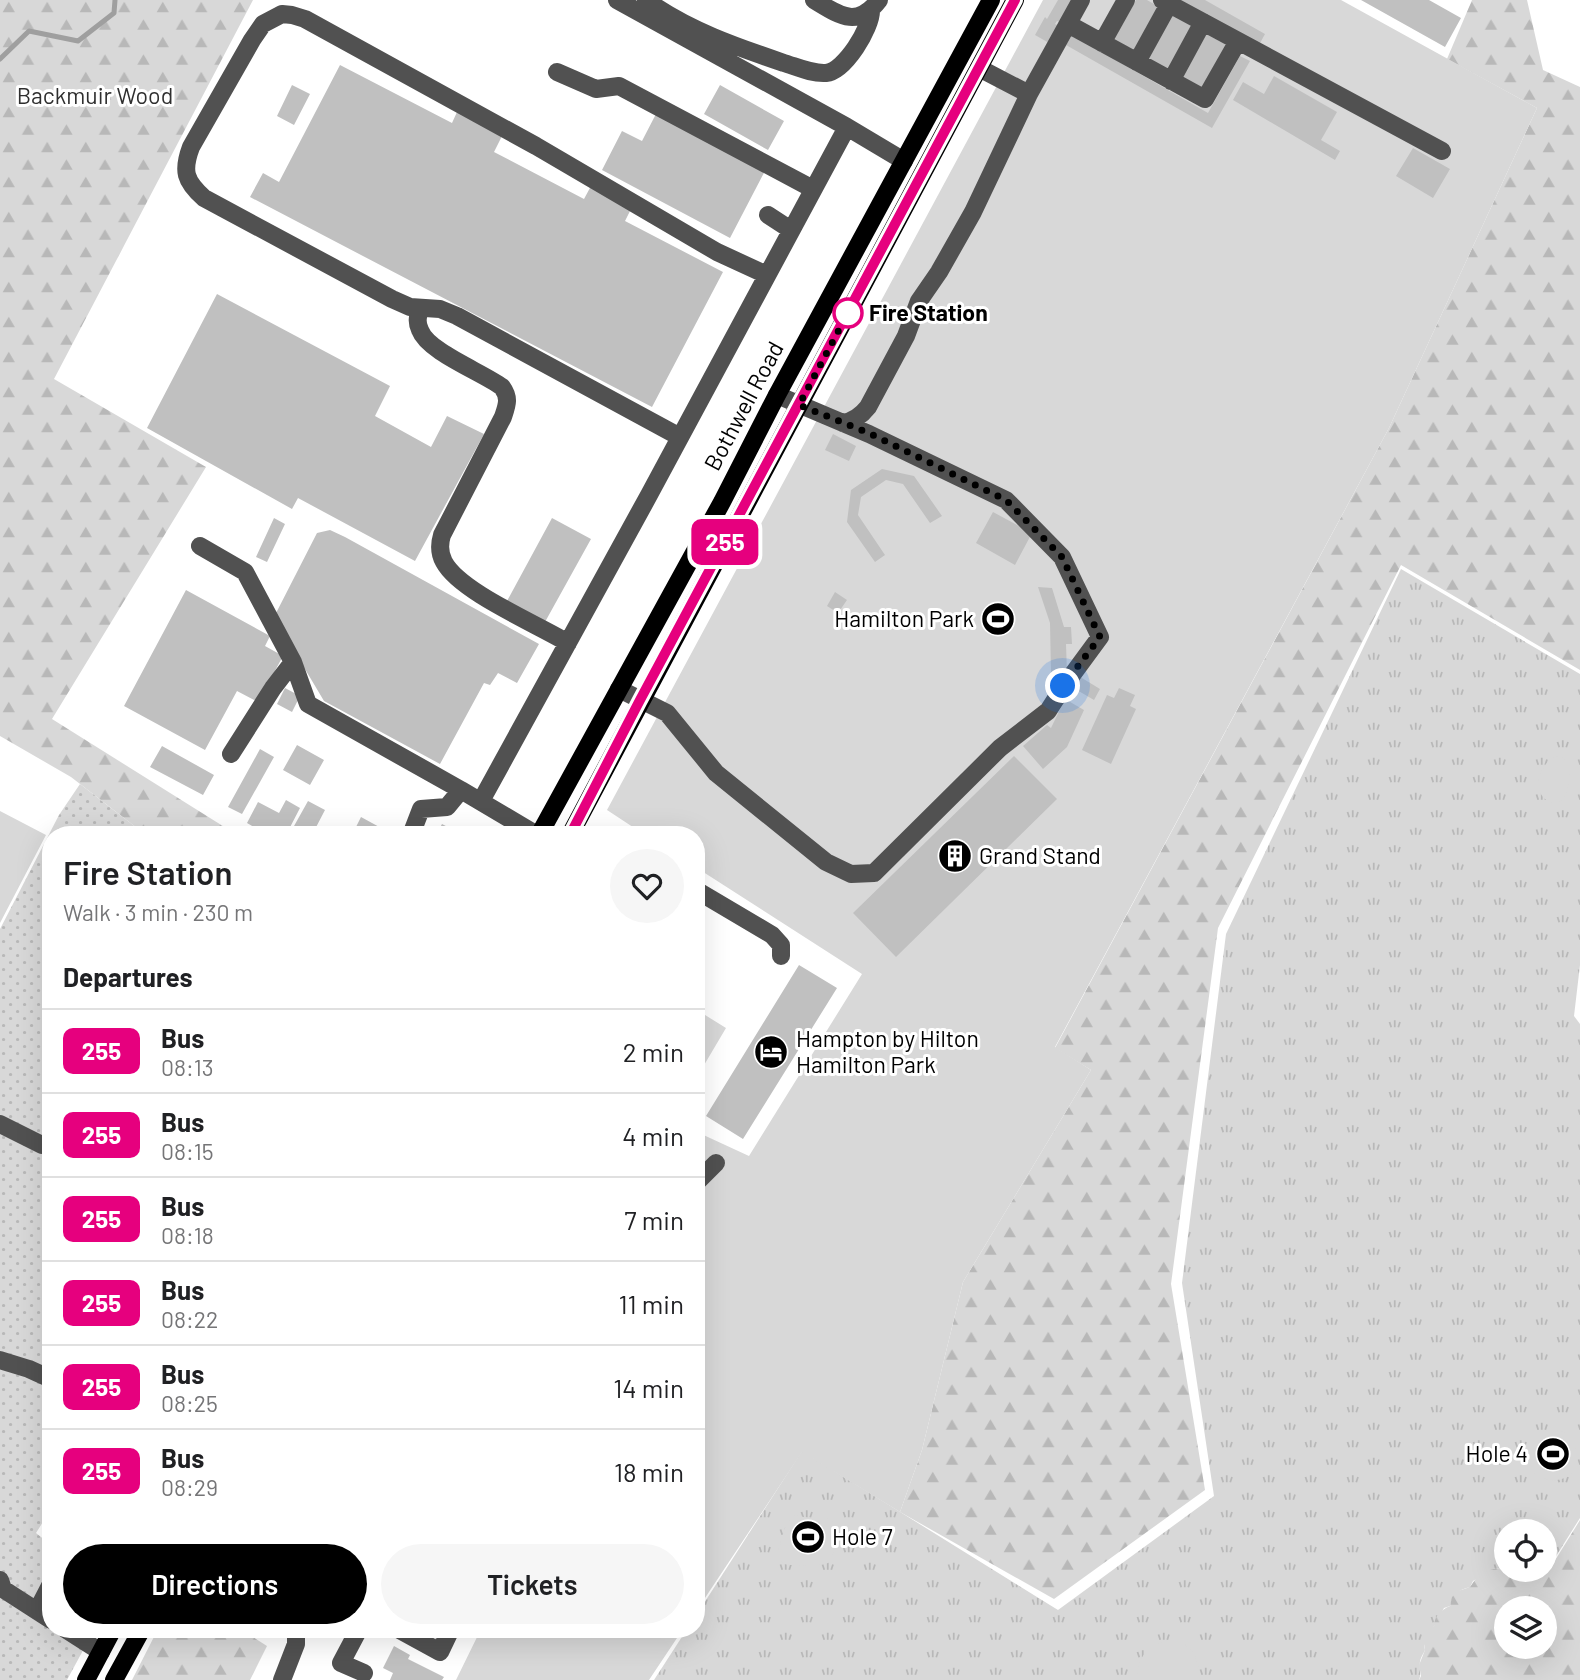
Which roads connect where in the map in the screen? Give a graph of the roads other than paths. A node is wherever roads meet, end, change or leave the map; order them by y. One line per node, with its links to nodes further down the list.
1 (617, 0): 21 (street)
2 (646, 0): 15 (street)
3 (814, 0): 10 (street)
4 (991, 0): 23 (main road, Bothwell Road)
5 (1015, 0): 17 (main road, Bothwell Road)
6 (1081, 0): 12 (street)
7 (1126, 0): 14 (street)
8 (1166, 2): 11 (street); 16 (street)
9 (875, 5): 10 (street); 15 (street)
10 (845, 17): 15 (street)
11 (1203, 22): 13 (street); 19 (street)
12 (1068, 24): 14 (street); 20 (street)
13 (1238, 41): 19 (street); 22 (street)
14 (1102, 43): 16 (street)
15 (848, 58)
16 (1137, 62): 19 (street)
17 (979, 68): 20 (street); 30 (main road, Bothwell Road)
18 (557, 72): 24 (street)
19 (1171, 81)
20 (1029, 94): 31 (street)
21 (846, 127): 23 (street); 24 (street)
22 (1442, 152)
23 (904, 161): 29 (main road, Bothwell Road)
24 (813, 189): 26 (street)
25 (768, 215): 26 (street)
26 (791, 230): 27 (street)
27 (767, 275): 28 (street); 32 (street)
28 (420, 308): 32 (street); 34 (street)
29 (777, 395): 30 (street); 36 (main road, Bothwell Road)
30 (799, 405): 31 (street); 37 (main road, Bothwell Road)
31 (843, 423): 37 (street)
32 (680, 437): 34 (street)
33 (200, 546): 35 (street)
34 (568, 642): 40 (street)
35 (293, 662): 38 (street); 39 (street)
36 (619, 689): 37 (street); 43 (main road, Bothwell Road)
37 (640, 700): 44 (main road, Bothwell Road)
38 (231, 754)
39 (461, 790): 40 (street); 41 (street)
40 (481, 801): 42 (street)
41 (414, 826)
42 (523, 826)
43 (543, 826)
44 (575, 826)
45 (705, 895): 46 (street)
46 (781, 956)
47 (0, 1124): 48 (street)
48 (42, 1145)
49 (716, 1163): 50 (street)
50 (705, 1174)
51 (0, 1360): 52 (street)
52 (42, 1375)
53 (1, 1587): 54 (street)
54 (42, 1614)
55 (79, 1638): 62 (street)
56 (108, 1638): 62 (main road)
57 (137, 1638): 65 (main road)
58 (296, 1638): 66 (street)
59 (354, 1638): 63 (street)
60 (414, 1638): 61 (street)
61 (447, 1638)
62 (101, 1652): 64 (main road)
63 (364, 1673)
64 (86, 1680)
65 (114, 1680)
66 (282, 1680)

